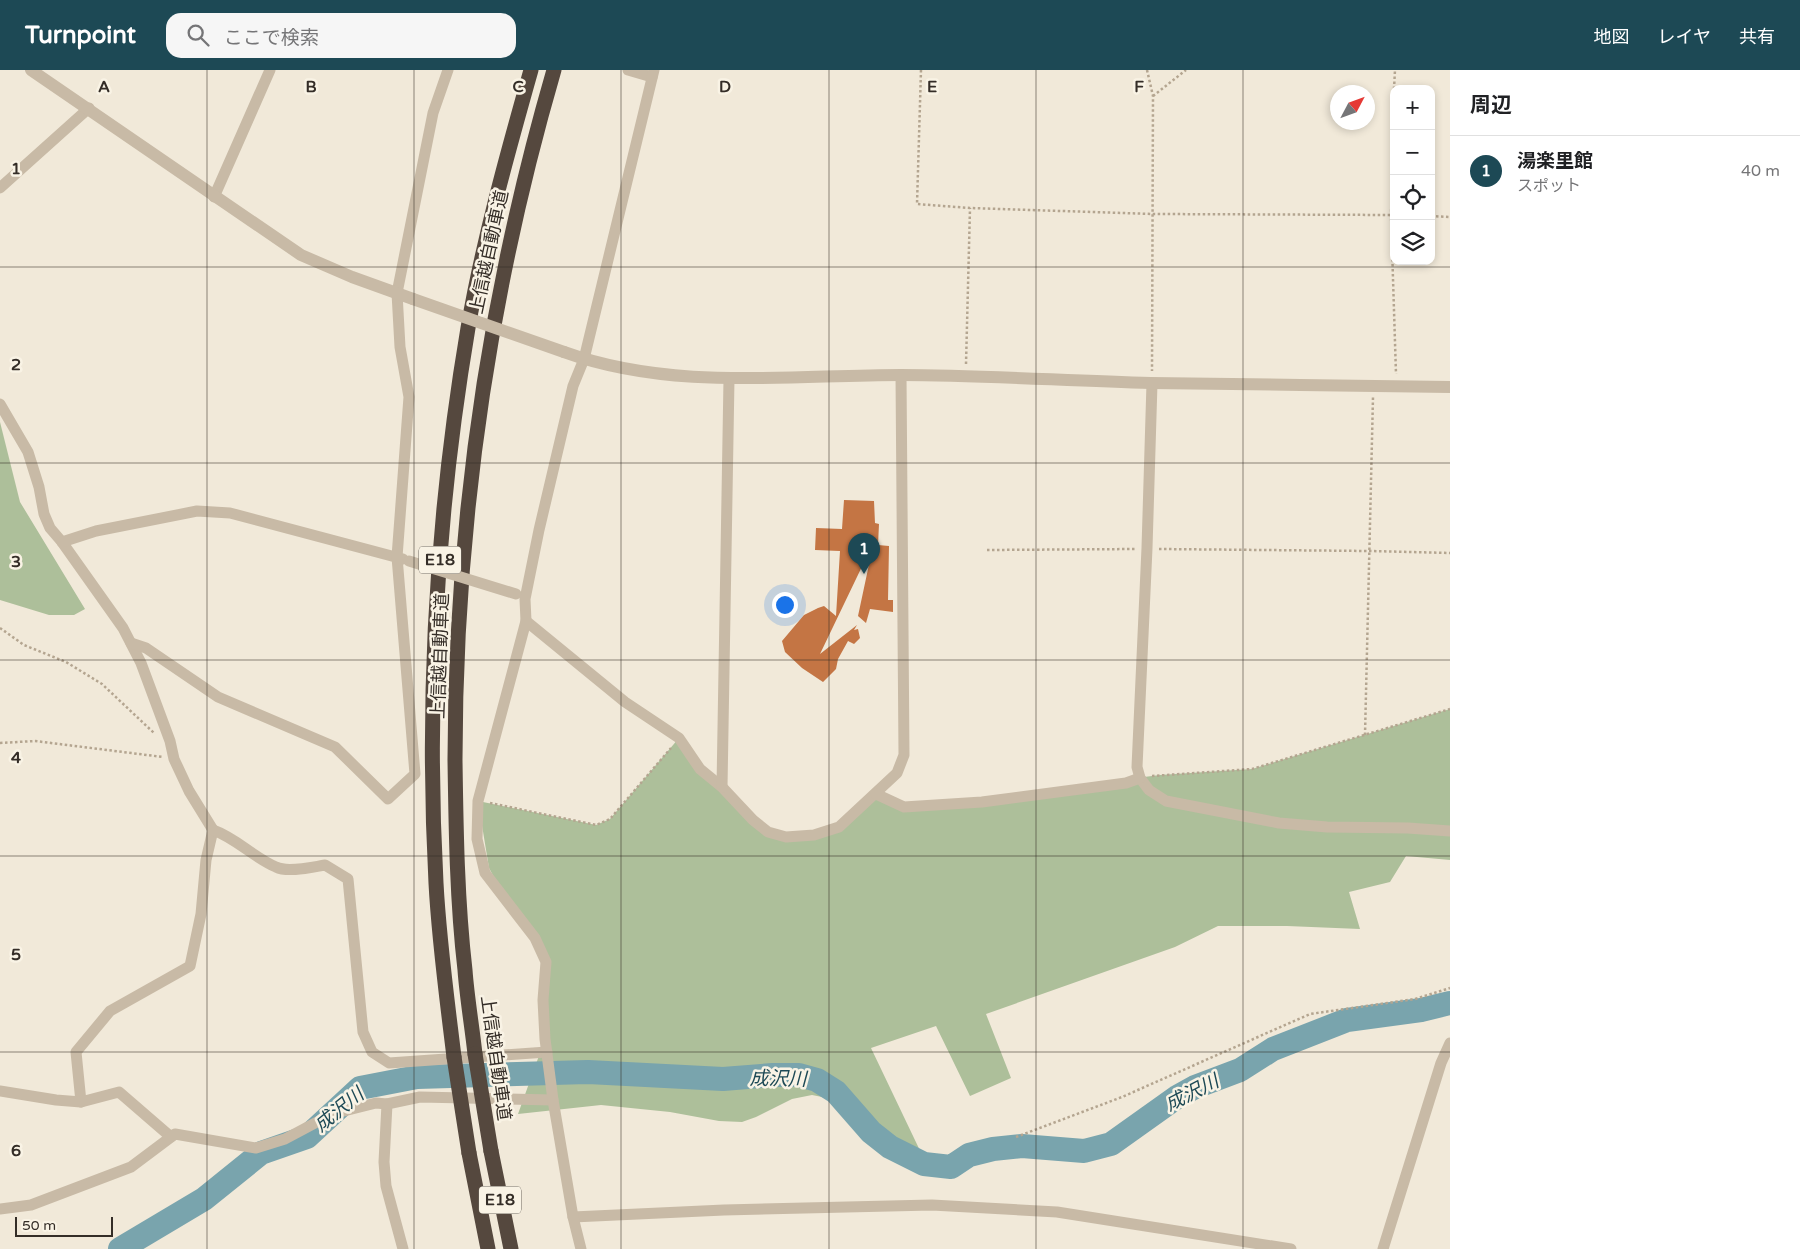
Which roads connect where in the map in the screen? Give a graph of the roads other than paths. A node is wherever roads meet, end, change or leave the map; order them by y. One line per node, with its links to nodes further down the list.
1 (31, 70): 8 (street)
2 (270, 70): 10 (street)
3 (448, 70): 11 (street)
4 (530, 70): 38 (highway, 上信越自動車道 / E18, bridge)
5 (554, 70): 39 (highway, 上信越自動車道 / E18, bridge)
6 (628, 70): 7 (street)
7 (649, 74): 12 (street)
8 (89, 108): 9 (street); 10 (street)
9 (0, 188)
10 (214, 197): 11 (street)
11 (397, 293): 12 (street, bridge); 19 (street)
12 (584, 359): 14 (street); 20 (street)
13 (901, 376): 14 (street); 15 (street); 25 (street)
14 (729, 379): 24 (street)
15 (1152, 383): 16 (street); 23 (street)
16 (1450, 387)
17 (0, 404): 18 (street)
18 (62, 542): 19 (street); 22 (street)
19 (397, 557): 20 (street, bridge); 22 (street)
20 (520, 597): 21 (street)
21 (526, 621): 24 (street); 29 (street)
22 (131, 644): 26 (street)
23 (1140, 778): 25 (street); 27 (street)
24 (722, 787): 25 (street)
25 (876, 794)
26 (213, 830): 29 (street); 32 (street)
27 (1450, 831)
28 (1450, 1043): 42 (street)
29 (547, 1052): 31 (street)
30 (0, 1092): 32 (street)
31 (553, 1100): 33 (street); 36 (street)
32 (81, 1102): 34 (street)
33 (387, 1104): 34 (street); 37 (street)
34 (171, 1137): 35 (street)
35 (0, 1209)
36 (573, 1217): 40 (street); 41 (street)
37 (403, 1249)
38 (488, 1249)
39 (511, 1249)
40 (581, 1249)
41 (1290, 1249)
42 (1383, 1249)

